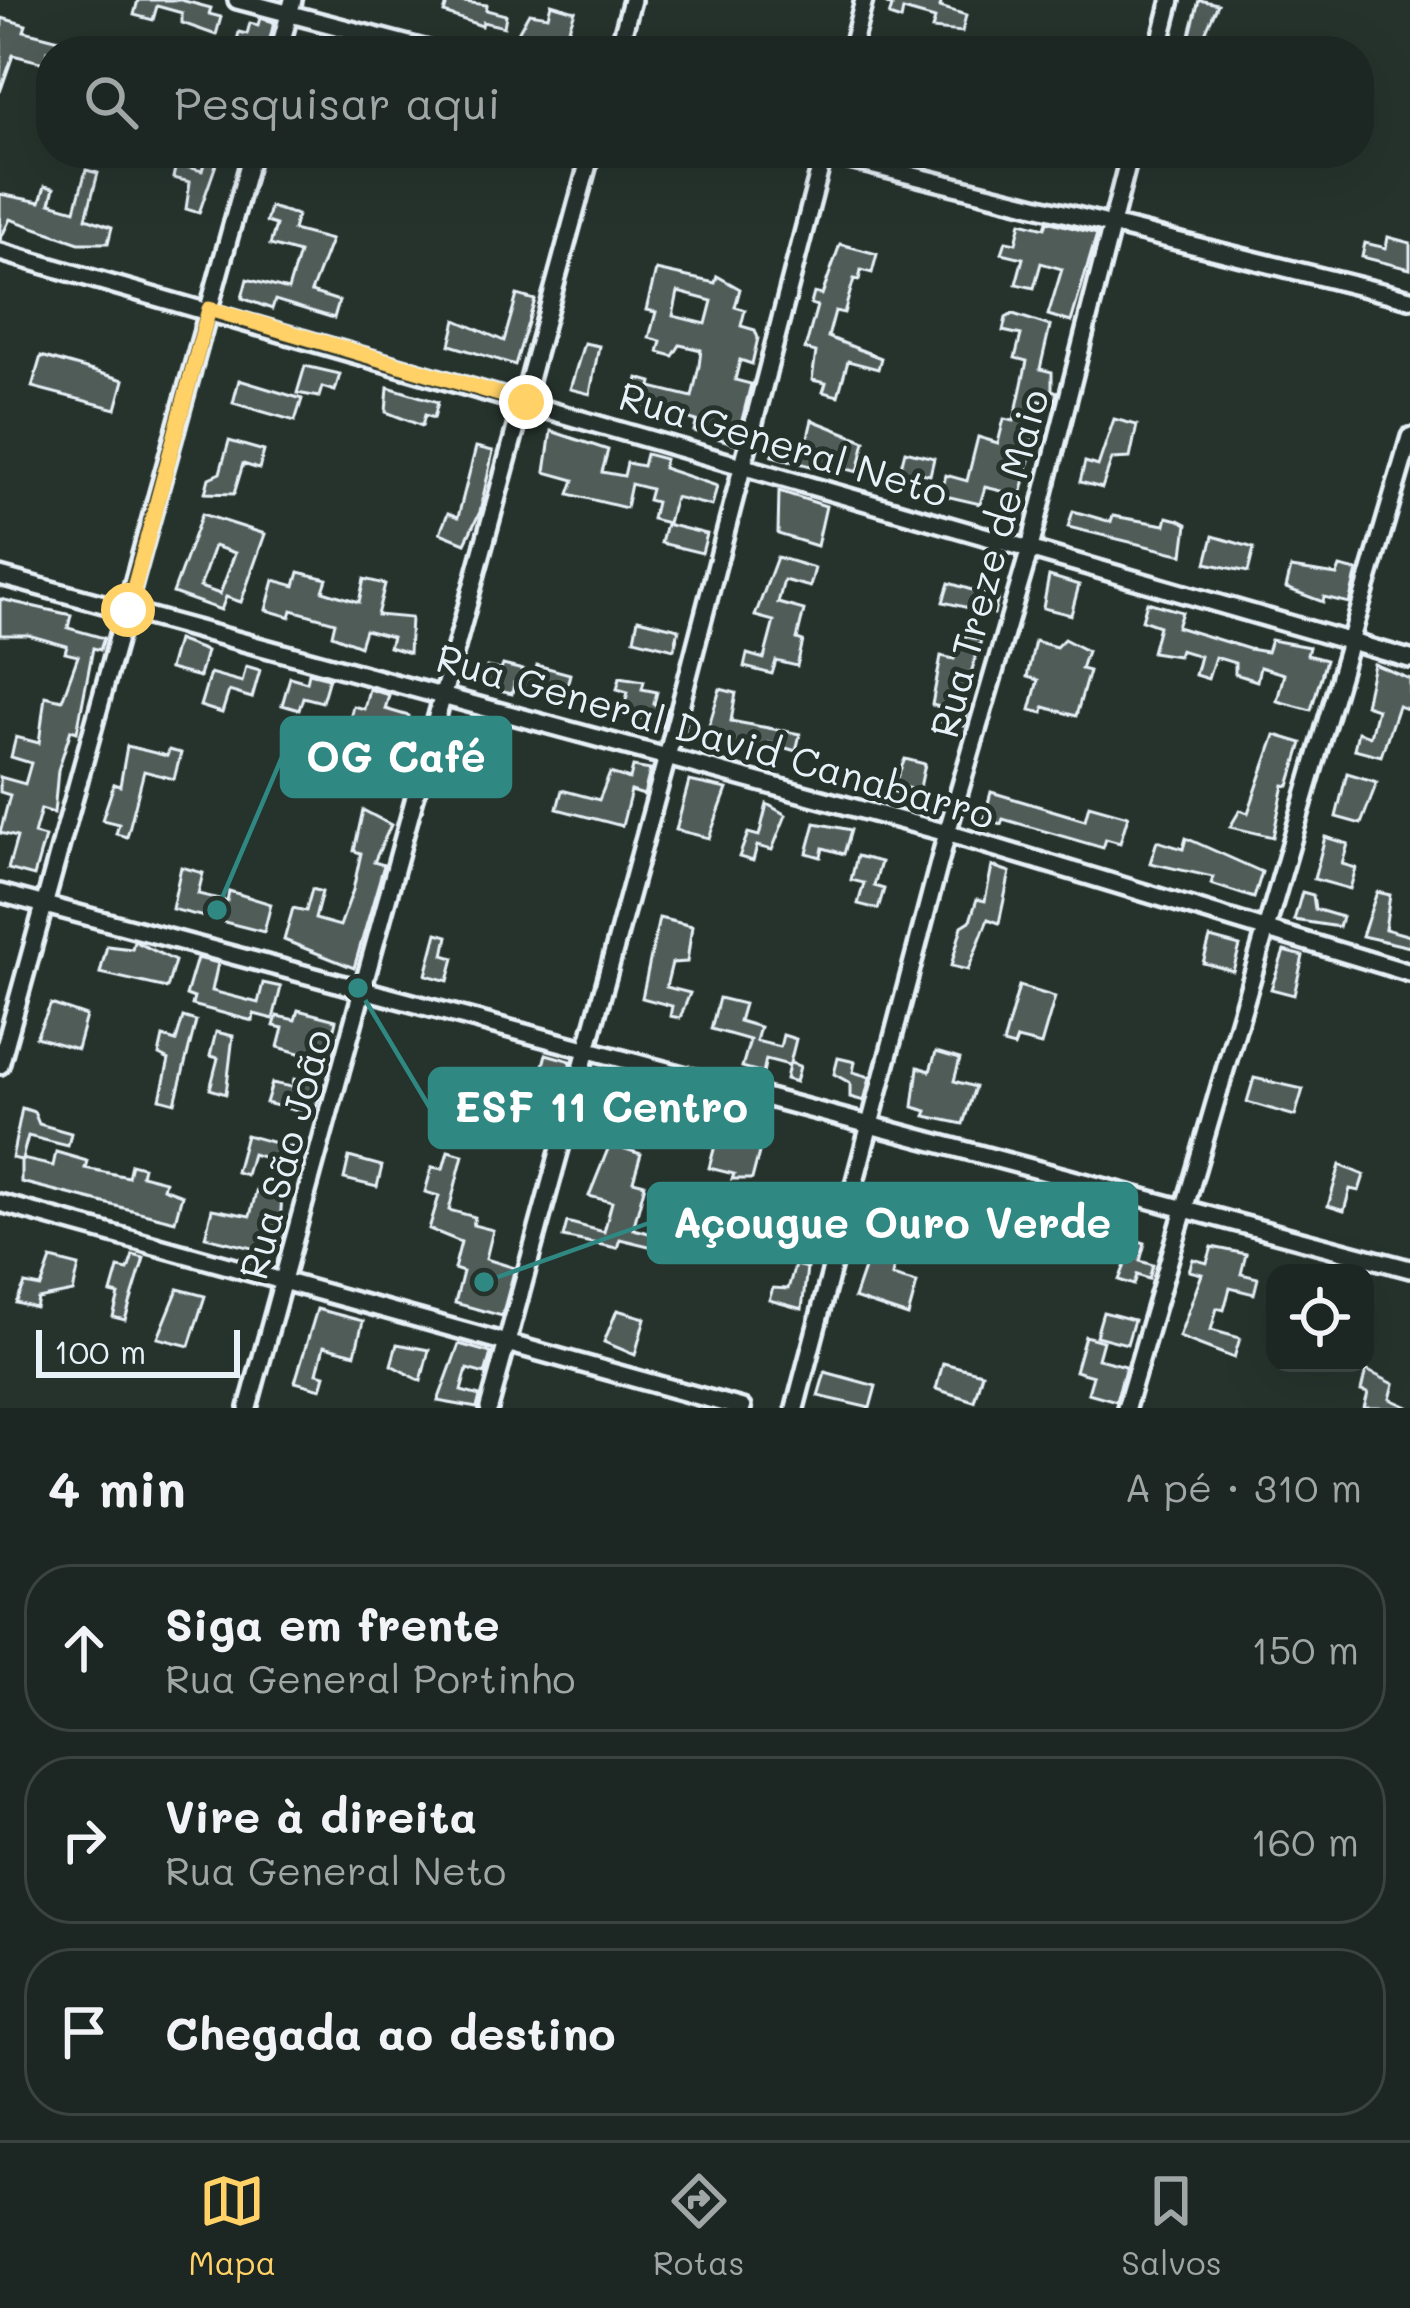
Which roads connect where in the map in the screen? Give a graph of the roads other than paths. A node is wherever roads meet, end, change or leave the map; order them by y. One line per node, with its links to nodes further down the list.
1 (236, 0): 5 (street)
2 (632, 0): 8 (street)
3 (864, 0): 9 (street)
4 (1171, 0): 10 (street)
5 (291, 7): 6 (street); 7 (street)
6 (283, 36)
7 (383, 36)
8 (622, 36)
9 (855, 36)
10 (1162, 36)
11 (248, 168): 19 (street)
12 (587, 168): 20 (street, Rua São João)
13 (819, 168): 22 (street)
14 (886, 168): 16 (street)
15 (1126, 168): 16 (street, Rua Treze de Maio)
16 (1112, 222): 18 (street); 24 (street, Rua Treze de Maio)
17 (0, 252): 19 (street, Rua General Neto)
18 (1410, 298)
19 (209, 309): 20 (street, Rua General Neto); 26 (street)
20 (526, 402): 22 (street, Rua General Neto); 29 (street, Rua São João)
21 (1410, 437): 23 (street)
22 (744, 463): 24 (street, Rua General Neto); 30 (street)
23 (1404, 476): 27 (street)
24 (1029, 552): 27 (street, Rua General Neto); 31 (street, Rua Treze de Maio)
25 (0, 576): 26 (street, Rua General David Canabarro)
26 (128, 610): 29 (street, Rua General David Canabarro); 33 (street)
27 (1353, 643): 28 (street, Rua General Neto); 34 (street)
28 (1410, 659)
29 (446, 693): 30 (street, Rua General David Canabarro); 36 (street, Rua São João)
30 (667, 757): 31 (street, Rua General David Canabarro); 37 (street)
31 (947, 833): 34 (street, Rua General David Canabarro); 39 (street, Rua Treze de Maio)
32 (0, 893): 33 (street)
33 (44, 905): 36 (street); 38 (street)
34 (1267, 932): 35 (street, Rua General David Canabarro); 41 (street)
35 (1410, 973)
36 (365, 987): 37 (street); 43 (street, Rua São João)
37 (585, 1050): 39 (street); 44 (street)
38 (0, 1065)
39 (869, 1126): 41 (street); 48 (street, Rua Treze de Maio)
40 (0, 1203): 43 (street)
41 (1184, 1211): 42 (street); 49 (street)
42 (1410, 1269)
43 (284, 1281): 44 (street); 45 (street, Rua São João)
44 (507, 1341): 46 (street); 47 (street)
45 (248, 1408)
46 (489, 1408)
47 (742, 1408)
48 (795, 1408)
49 (1126, 1408)

